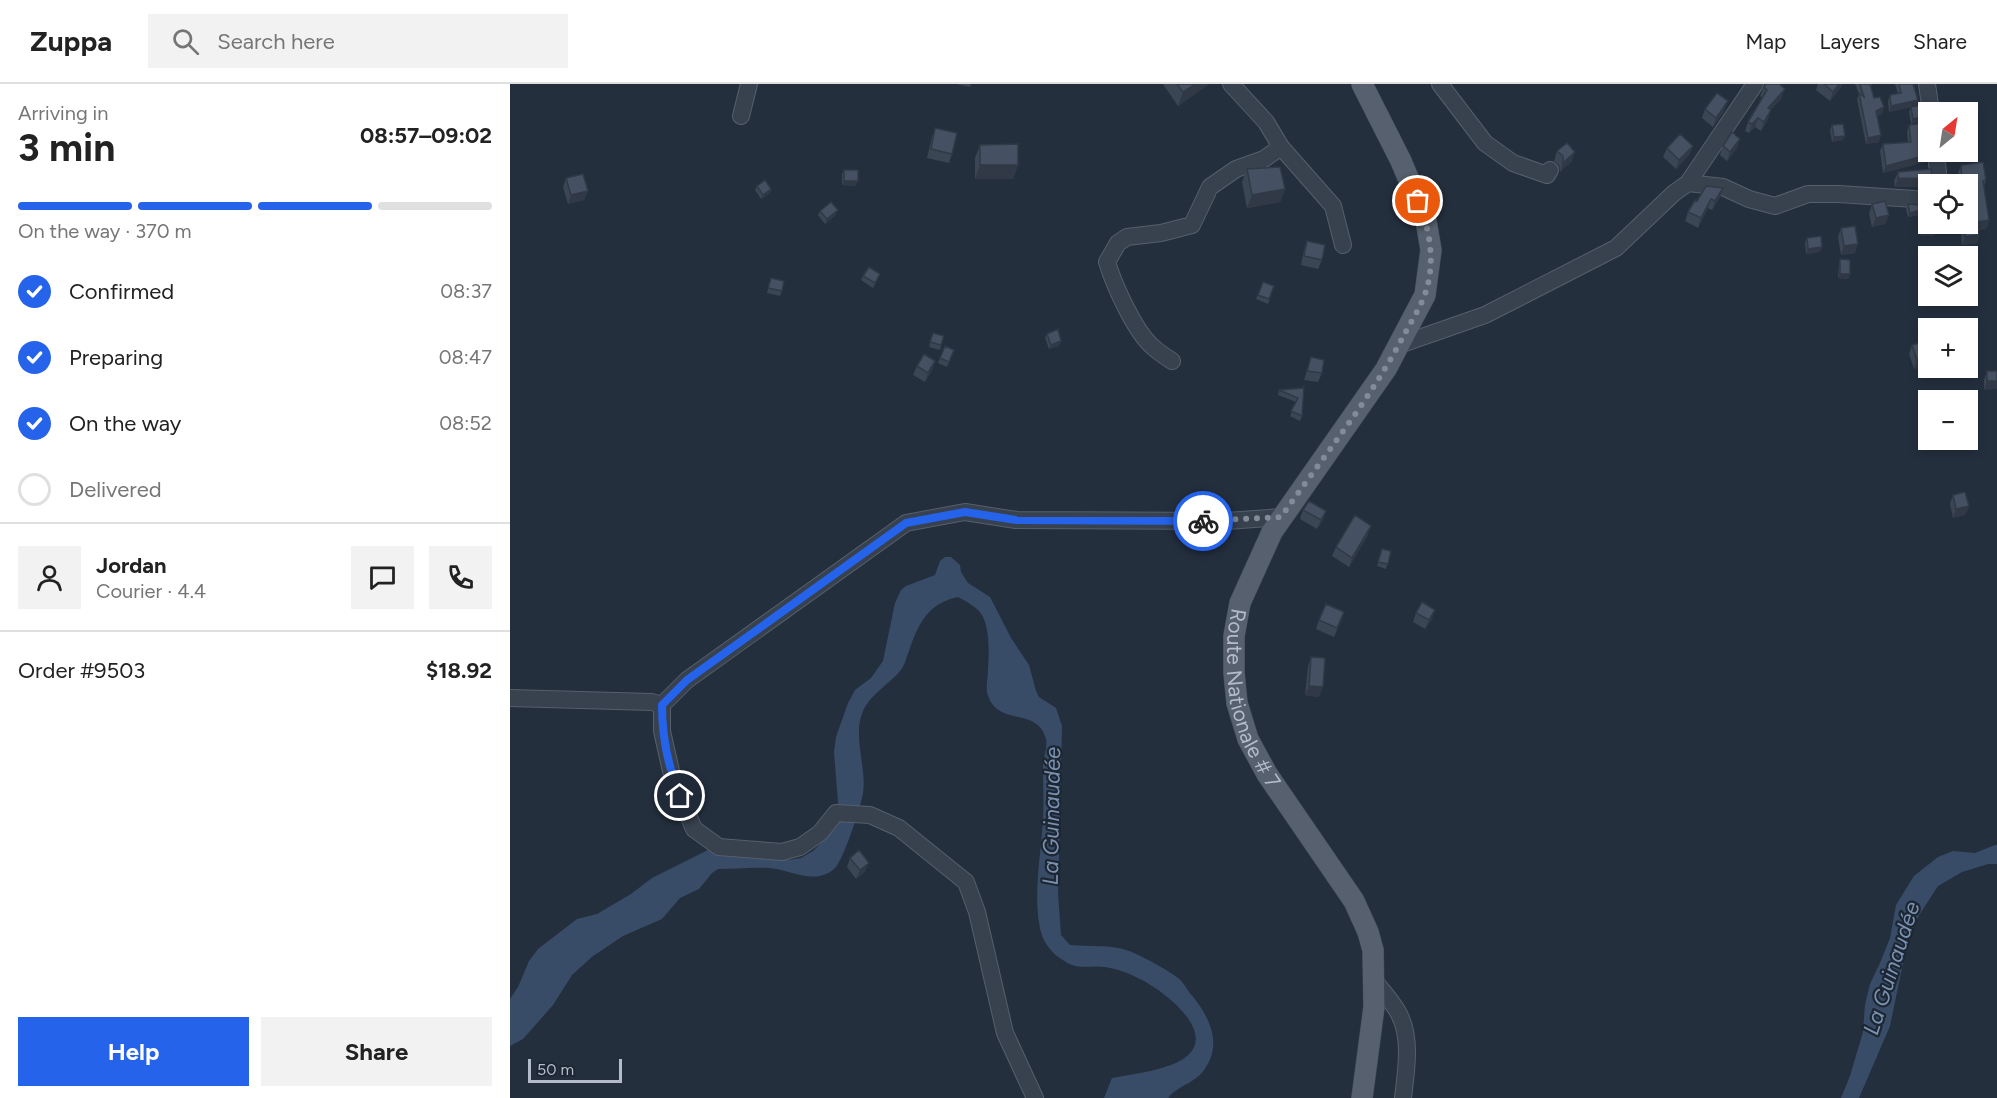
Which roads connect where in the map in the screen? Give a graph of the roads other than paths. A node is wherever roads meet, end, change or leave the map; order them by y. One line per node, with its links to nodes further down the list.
1 (749, 84): 8 (street)
2 (1231, 84): 9 (street)
3 (1362, 84): 14 (main road, Route Nationale # 7)
4 (1440, 84): 10 (street)
5 (1755, 84): 11 (street)
6 (1928, 84): 7 (street)
7 (1930, 102)
8 (741, 116)
9 (1281, 147): 13 (street); 15 (street)
10 (1550, 170)
11 (1688, 183): 12 (street); 14 (street)
12 (1918, 199)
13 (1343, 245)
14 (1399, 345): 16 (main road, Route Nationale # 7)
15 (1172, 361)
16 (1281, 517): 18 (street); 19 (main road, Route Nationale # 7)
17 (510, 698): 18 (street)
18 (662, 705): 22 (street)
19 (1374, 980): 20 (street); 21 (main road, Route Nationale # 7)
20 (1403, 1092)
21 (1362, 1096)
22 (1035, 1098)

